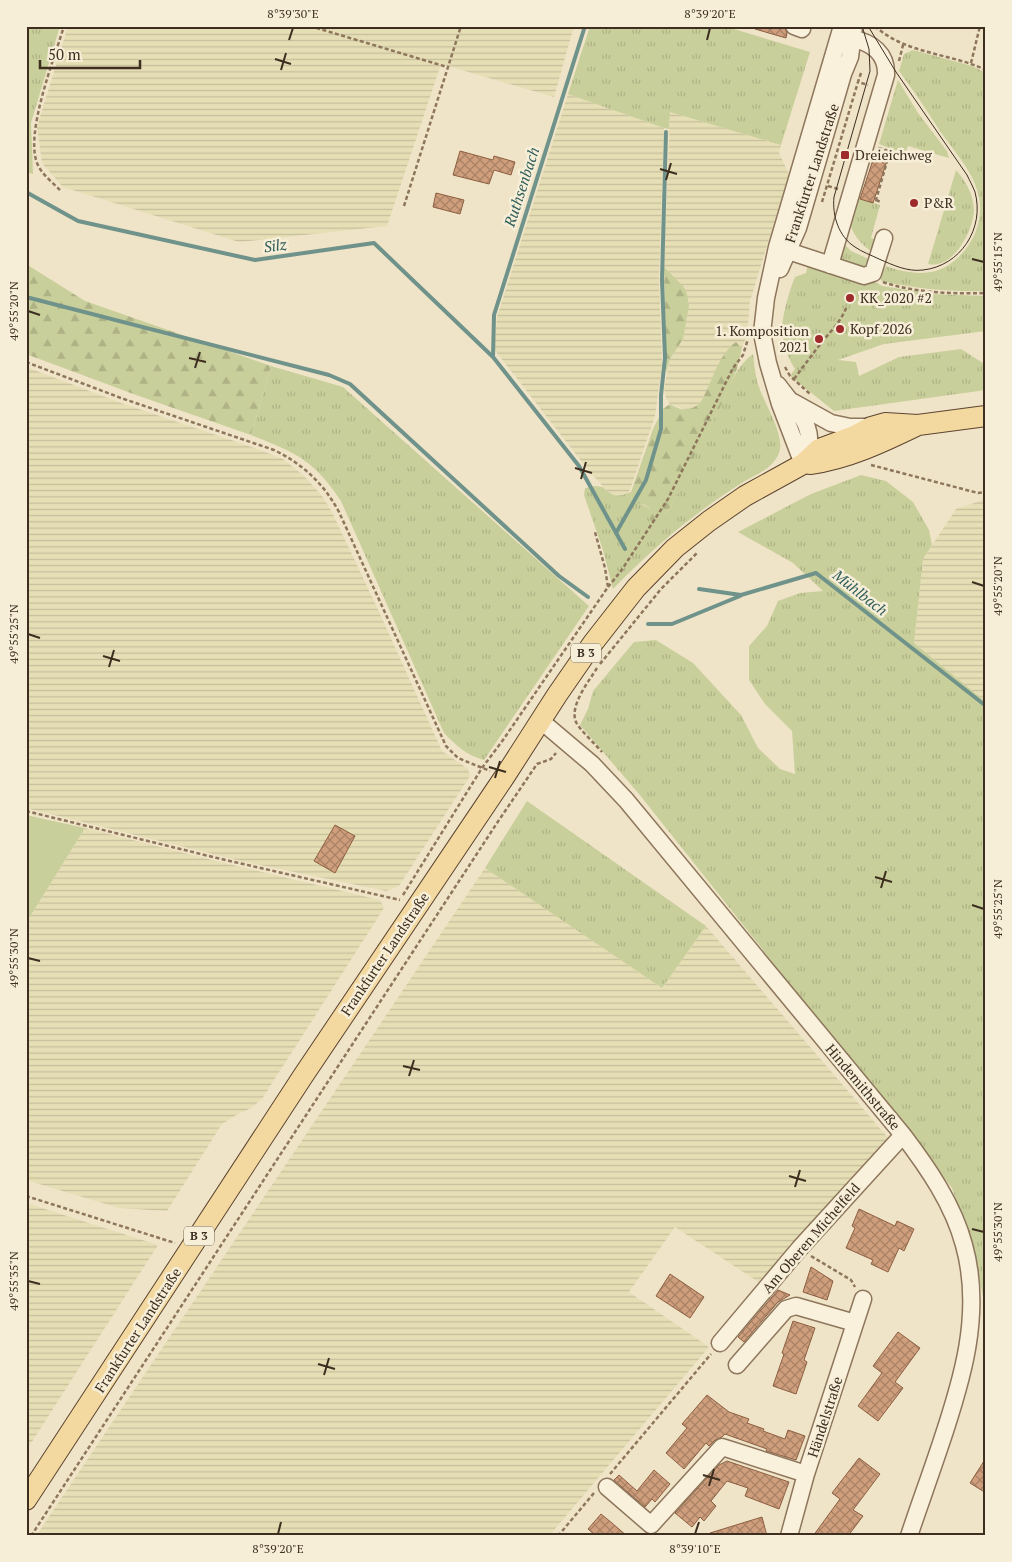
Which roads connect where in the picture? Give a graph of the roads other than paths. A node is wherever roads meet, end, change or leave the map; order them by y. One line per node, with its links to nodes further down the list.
1 (794, 26): 2 (street)
2 (802, 26)
3 (842, 26): 6 (street, Frankfurter Landstraße)
4 (853, 33): 6 (street, Frankfurter Landstraße); 7 (street)
5 (884, 238): 7 (street)
6 (782, 249): 7 (street); 8 (street, Frankfurter Landstraße)
7 (830, 265)
8 (772, 377): 9 (street, Frankfurter Landstraße); 13 (street, Frankfurter Landstraße)
9 (791, 401): 12 (street, Frankfurter Landstraße); 13 (street, Frankfurter Landstraße)
10 (986, 416): 11 (main road, B 3)
11 (918, 425): 12 (main road, B 3); 13 (main road, B 3)
12 (871, 427): 13 (main road, B 3)
13 (803, 464): 14 (main road, Frankfurter Landstraße / B 3)
14 (540, 720): 15 (street, Hindemithstraße); 23 (main road, Frankfurter Landstraße / B 3)
15 (903, 1135): 17 (street, Hindemithstraße); 19 (street, Am Oberen Michelfeld)
16 (863, 1299): 18 (street, Händelstraße)
17 (979, 1310): 26 (street, Hindemithstraße)
18 (855, 1323): 20 (street); 21 (street, Händelstraße)
19 (720, 1343)
20 (737, 1365)
21 (806, 1474): 24 (street); 25 (street, Händelstraße)
22 (604, 1485): 24 (street)
23 (26, 1500)
24 (656, 1531)
25 (789, 1536)
26 (909, 1536)

